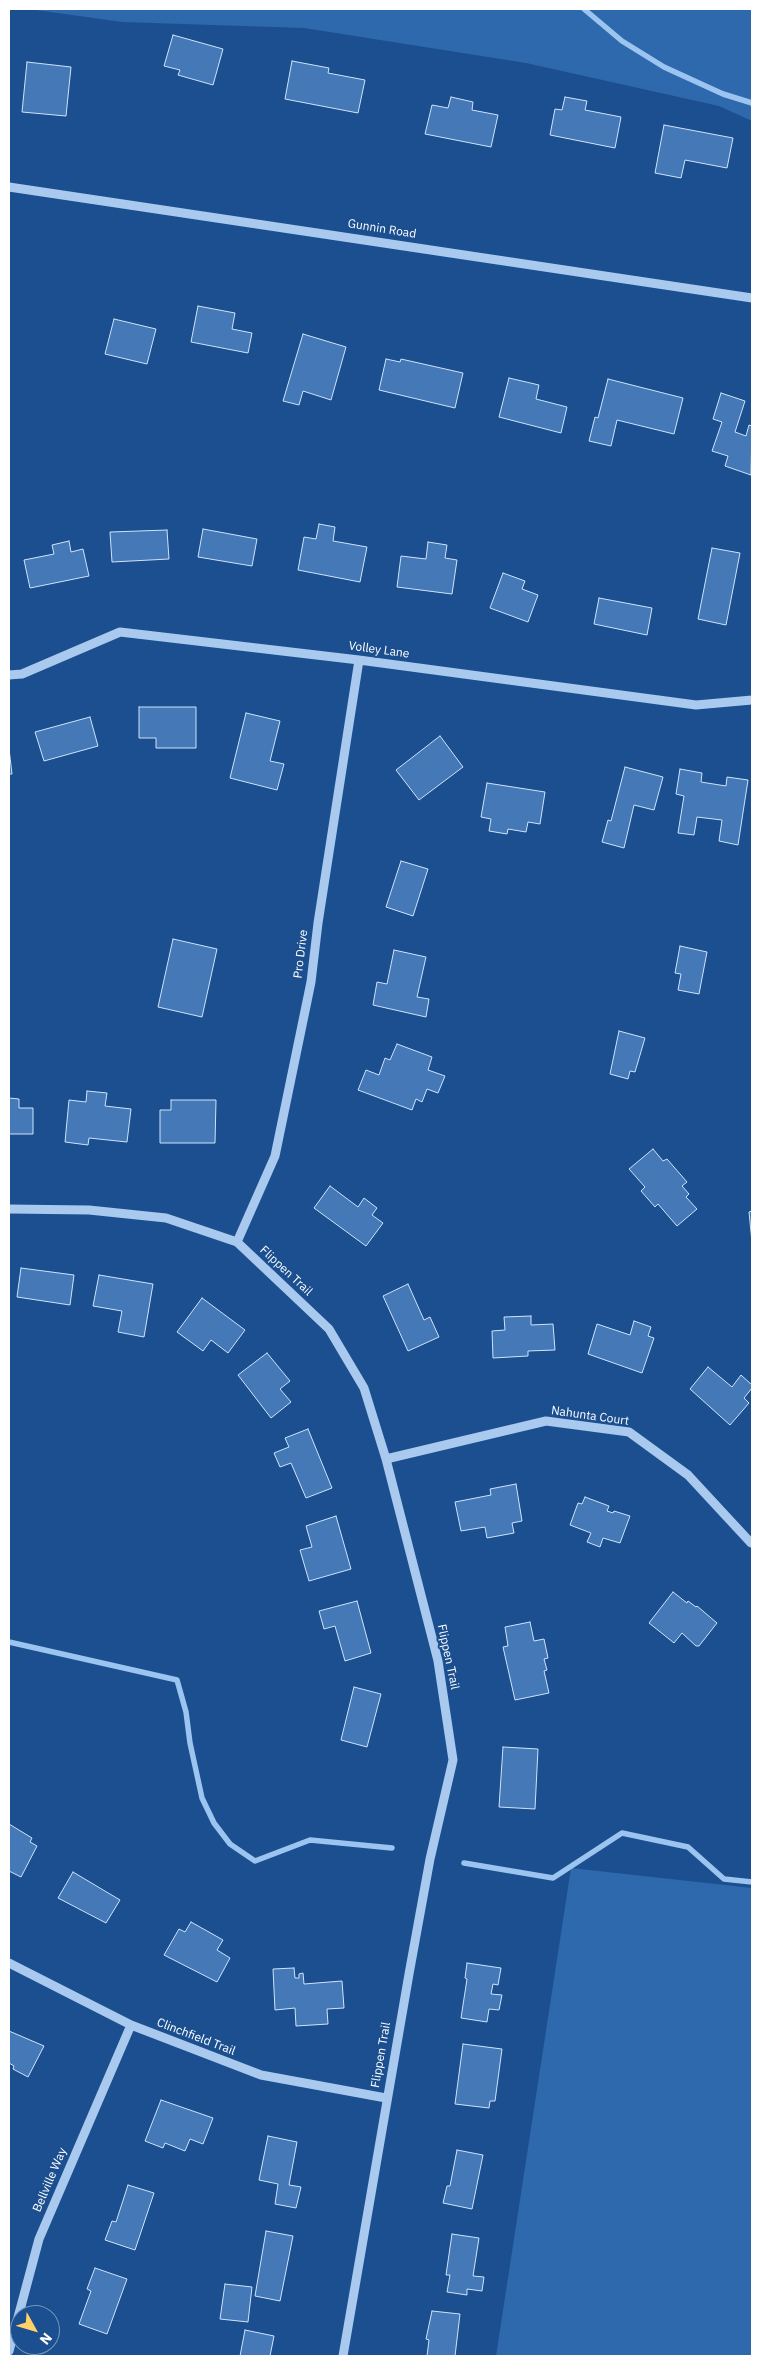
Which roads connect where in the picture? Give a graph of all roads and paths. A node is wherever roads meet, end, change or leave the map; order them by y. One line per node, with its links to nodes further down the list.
1 (9, 187): 2 (street, Gunnin Road)
2 (752, 298)
3 (359, 660): 4 (street, Volley Lane); 5 (street, Volley Lane); 7 (street, Pro Drive)
4 (9, 675)
5 (752, 700)
6 (9, 1209): 7 (street, Flippen Trail)
7 (237, 1242): 8 (street, Flippen Trail)
8 (386, 1459): 9 (street, Nahunta Court); 12 (street, Flippen Trail)
9 (751, 1543)
10 (9, 1963): 11 (street, Clinchfield Trail)
11 (131, 2025): 12 (street, Clinchfield Trail); 13 (street, Bellville Way)
12 (386, 2098): 14 (street, Flippen Trail)
13 (9, 2351)
14 (343, 2356)

